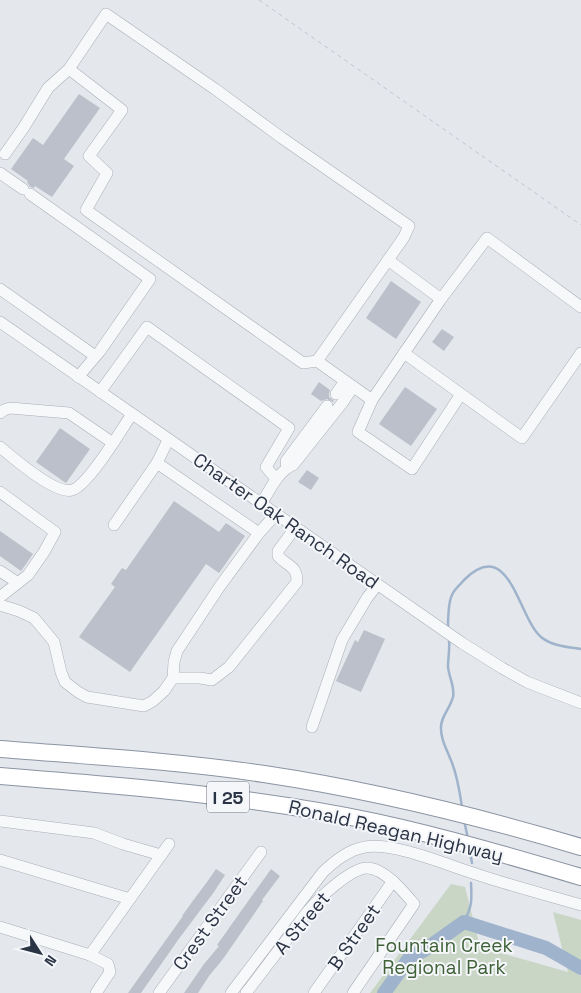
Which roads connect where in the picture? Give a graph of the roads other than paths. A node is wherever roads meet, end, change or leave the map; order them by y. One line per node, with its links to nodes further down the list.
1 (69, 69): 2 (street); 4 (street); 12 (street)
2 (6, 154)
3 (0, 173): 11 (street)
4 (388, 260): 6 (street); 12 (street)
5 (0, 289): 11 (street)
6 (441, 299): 7 (street); 9 (street)
7 (581, 307)
8 (1, 325): 13 (street, Charter Oak Ranch Road)
9 (404, 353): 17 (street); 18 (street)
10 (581, 353): 17 (street)
11 (95, 356): 13 (street)
12 (316, 361): 14 (street)
13 (78, 377): 15 (street, Charter Oak Ranch Road)
14 (349, 384): 16 (street); 18 (street); 26 (street)
15 (100, 392): 21 (street, Charter Oak Ranch Road); 27 (street)
16 (336, 394)
17 (461, 394): 18 (street)
18 (372, 400)
19 (327, 406): 26 (street)
20 (0, 413): 23 (street)
21 (132, 414): 22 (street, Charter Oak Ranch Road); 23 (street)
22 (168, 440): 25 (street); 29 (street, Charter Oak Ranch Road)
23 (113, 443): 24 (street)
24 (0, 447)
25 (157, 463): 31 (street); 33 (street)
26 (287, 467): 27 (street)
27 (276, 479): 29 (street)
28 (0, 492): 35 (street)
29 (261, 504): 30 (street, Charter Oak Ranch Road)
30 (276, 514): 32 (street, Charter Oak Ranch Road); 33 (street)
31 (114, 525)
32 (296, 528): 36 (street, Charter Oak Ranch Road); 39 (street)
33 (260, 533): 39 (street)
34 (0, 571): 35 (street)
35 (18, 583): 37 (street)
36 (377, 585): 40 (street, Charter Oak Ranch Road); 41 (street)
37 (0, 597)
38 (0, 605): 39 (street)
39 (173, 678)
40 (581, 703)
41 (312, 727)
42 (0, 748): 46 (highway, Ronald Reagan Highway / I 25)
43 (3, 776): 50 (highway, Ronald Reagan Highway / I 25)
44 (0, 821): 48 (street)
45 (169, 844): 48 (street)
46 (581, 847)
47 (261, 852): 57 (street, Crest Street)
48 (161, 855): 52 (street)
49 (0, 860): 52 (street)
50 (581, 877)
51 (393, 881): 59 (street, A Street); 60 (street, B Street); 61 (street, A Street)
52 (130, 899): 55 (street)
53 (581, 905): 58 (street)
54 (0, 927): 55 (street)
55 (90, 956): 56 (street)
56 (96, 993)
57 (159, 993)
58 (231, 993)
59 (246, 993)
60 (314, 993)
61 (353, 993)

